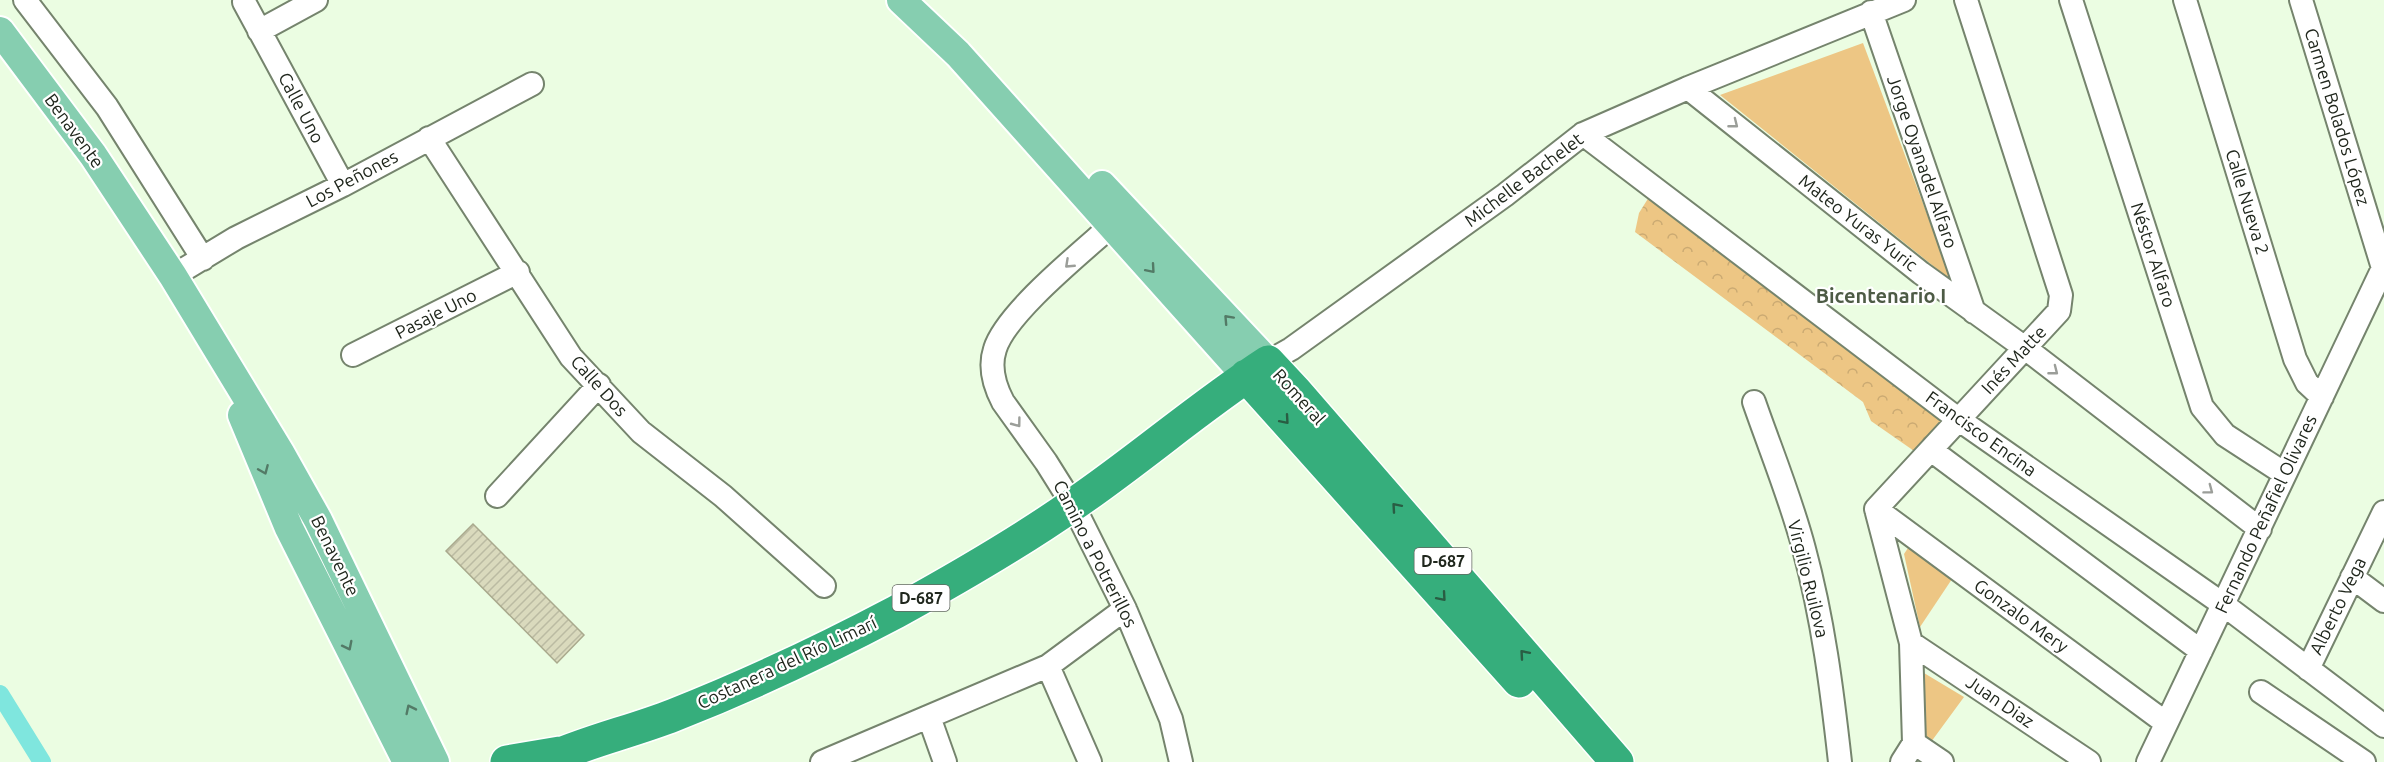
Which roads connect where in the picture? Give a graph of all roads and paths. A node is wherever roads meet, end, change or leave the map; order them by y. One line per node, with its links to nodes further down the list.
1 (24, 0): 20 (street)
2 (316, 0): 12 (street)
3 (901, 0): 13 (main road, Romeral)
4 (1904, 0): 10 (street, Michelle Bachelet)
5 (1966, 0): 25 (street, Inés Matte)
6 (2071, 0): 34 (street, Néstor Alfaro)
7 (2185, 0): 30 (street, Calle Nueva 2)
8 (2301, 0): 21 (street, Carmen Bolados López)
9 (244, 2): 12 (street, Calle Uno)
10 (1871, 12): 15 (street, Michelle Bachelet); 24 (street, Jorge Oyanadel Alfaro)
11 (0, 31): 23 (main road, Benavente)
12 (259, 31): 18 (street, Calle Uno)
13 (958, 54): 19 (main road, Romeral); 28 (main road, Romeral, one-way to 13)
14 (532, 84): 17 (street, Los Peñones)
15 (1688, 88): 16 (street, Michelle Bachelet); 24 (street, Mateo Yuras Yuric, one-way to 24)
16 (1583, 134): 28 (street, Michelle Bachelet); 32 (street, Francisco Encina)
17 (429, 138): 18 (street, Los Peñones); 22 (street, Calle Dos)
18 (343, 185): 20 (street, Los Peñones)
19 (1112, 225): 28 (main road, Romeral, one-way to 28); 36 (street, Camino a Potrerillos, one-way to 36)
20 (203, 259): 23 (street, Los Peñones)
21 (2384, 267): 30 (street, Fernando Peñafiel Olivares)
22 (518, 272): 26 (street, Pasaje Uno); 29 (street, Calle Dos)
23 (173, 276): 27 (main road, Benavente)
24 (1974, 312): 25 (street, Mateo Yuras Yuric)
25 (2025, 348): 32 (street, Inés Matte); 39 (street, Mateo Yuras Yuric, one-way to 39)
26 (353, 355)
27 (221, 357): 56 (main road, Benavente, one-way to 56); 57 (main road, Benavente, one-way to 27)
28 (1257, 369): 36 (highway, Costanera del Río Limarí / D-687); 62 (highway, Romeral / D-687, one-way to 62); 63 (highway, Romeral / D-687, one-way to 28)
29 (599, 386): 35 (street); 41 (street, Calle Dos)
30 (2322, 397): 34 (street, Fernando Peñafiel Olivares)
31 (1754, 402): 64 (street, Virgilio Ruilova)
32 (1958, 419): 33 (street, Inés Matte); 43 (street, Francisco Encina)
33 (1931, 450): 37 (street, Inés Matte); 46 (street)
34 (2285, 474): 39 (street, Fernando Peñafiel Olivares)
35 (497, 496)
36 (1073, 505): 44 (street, Camino a Potrerillos); 54 (highway, Costanera del Río Limarí / D-687)
37 (1876, 509): 45 (street); 51 (street, Gonzalo Mery)
38 (2384, 512): 40 (street, Alberto Vega)
39 (2260, 529): 43 (street, Fernando Peñafiel Olivares)
40 (2352, 577): 42 (street); 48 (street, Alberto Vega)
41 (824, 586)
42 (2384, 601)
43 (2224, 604): 46 (street, Fernando Peñafiel Olivares); 48 (street, Francisco Encina)
44 (1125, 609): 47 (street); 61 (street, Camino a Potrerillos)
45 (1911, 643): 53 (street); 66 (street, Juan Diaz)
46 (2201, 651): 51 (street, Fernando Peñafiel Olivares)
47 (1048, 666): 50 (street); 60 (street)
48 (2308, 669): 52 (street, Francisco Encina)
49 (2262, 692): 68 (street)
50 (929, 717): 55 (street); 59 (street)
51 (2166, 723): 67 (street, Fernando Peñafiel Olivares)
52 (2384, 726)
53 (1908, 753): 65 (street)
54 (551, 758): 58 (highway, Costanera del Río Limarí / D-687)
55 (826, 761)
56 (407, 762)
57 (435, 762)
58 (507, 762)
59 (945, 762)
60 (1090, 762)
61 (1181, 762)
62 (1608, 762)
63 (1617, 762)
64 (1840, 762)
65 (1942, 762)
66 (2089, 762)
67 (2148, 762)
68 (2364, 762)

